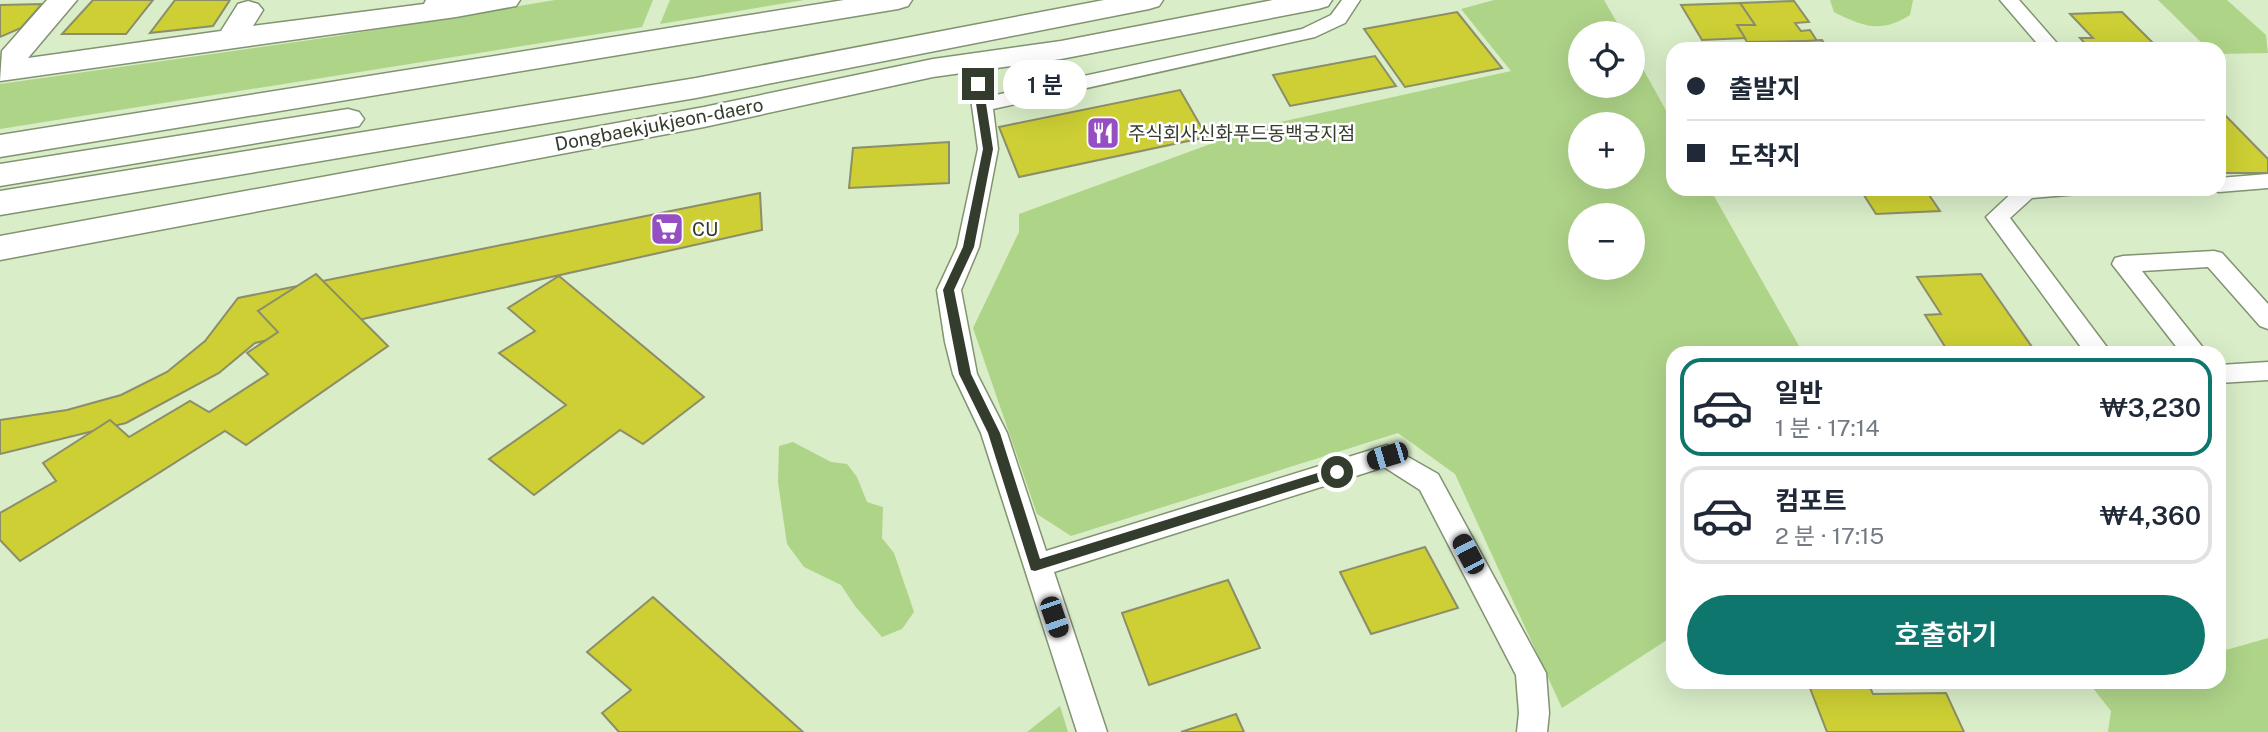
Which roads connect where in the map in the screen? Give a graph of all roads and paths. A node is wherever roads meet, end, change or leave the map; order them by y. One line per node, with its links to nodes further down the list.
1 (63, 0): 14 (main road)
2 (332, 0): 11 (main road)
3 (506, 0): 10 (main road)
4 (898, 0): 19 (main road)
5 (1051, 0): 20 (main road)
6 (1149, 0): 17 (main road, Dongbaekjukjeon-daero)
7 (1318, 0): 15 (main road, Dongbaekjukjeon-daero)
8 (1351, 0): 18 (lane)
9 (2009, 0): 13 (lane)
10 (448, 4): 12 (main road)
11 (252, 5): 12 (main road)
12 (231, 37): 14 (main road)
13 (2046, 42)
14 (6, 62)
15 (976, 63): 16 (main road, Dongbaekjukjeon-daero); 18 (lane)
16 (933, 68): 17 (main road); 25 (main road, Dongbaekjukjeon-daero)
17 (696, 88): 24 (main road, Dongbaekjukjeon-daero)
18 (980, 105): 31 (lane)
19 (0, 146)
20 (0, 175)
21 (2268, 181): 22 (lane)
22 (2226, 184)
23 (2021, 196): 27 (lane)
24 (0, 203)
25 (0, 248)
26 (2268, 320): 28 (lane)
27 (2094, 346)
28 (2190, 346)
29 (2268, 371): 30 (lane)
30 (2226, 374)
31 (1035, 566): 32 (lane); 33 (lane)
32 (1092, 732)
33 (1532, 732)

